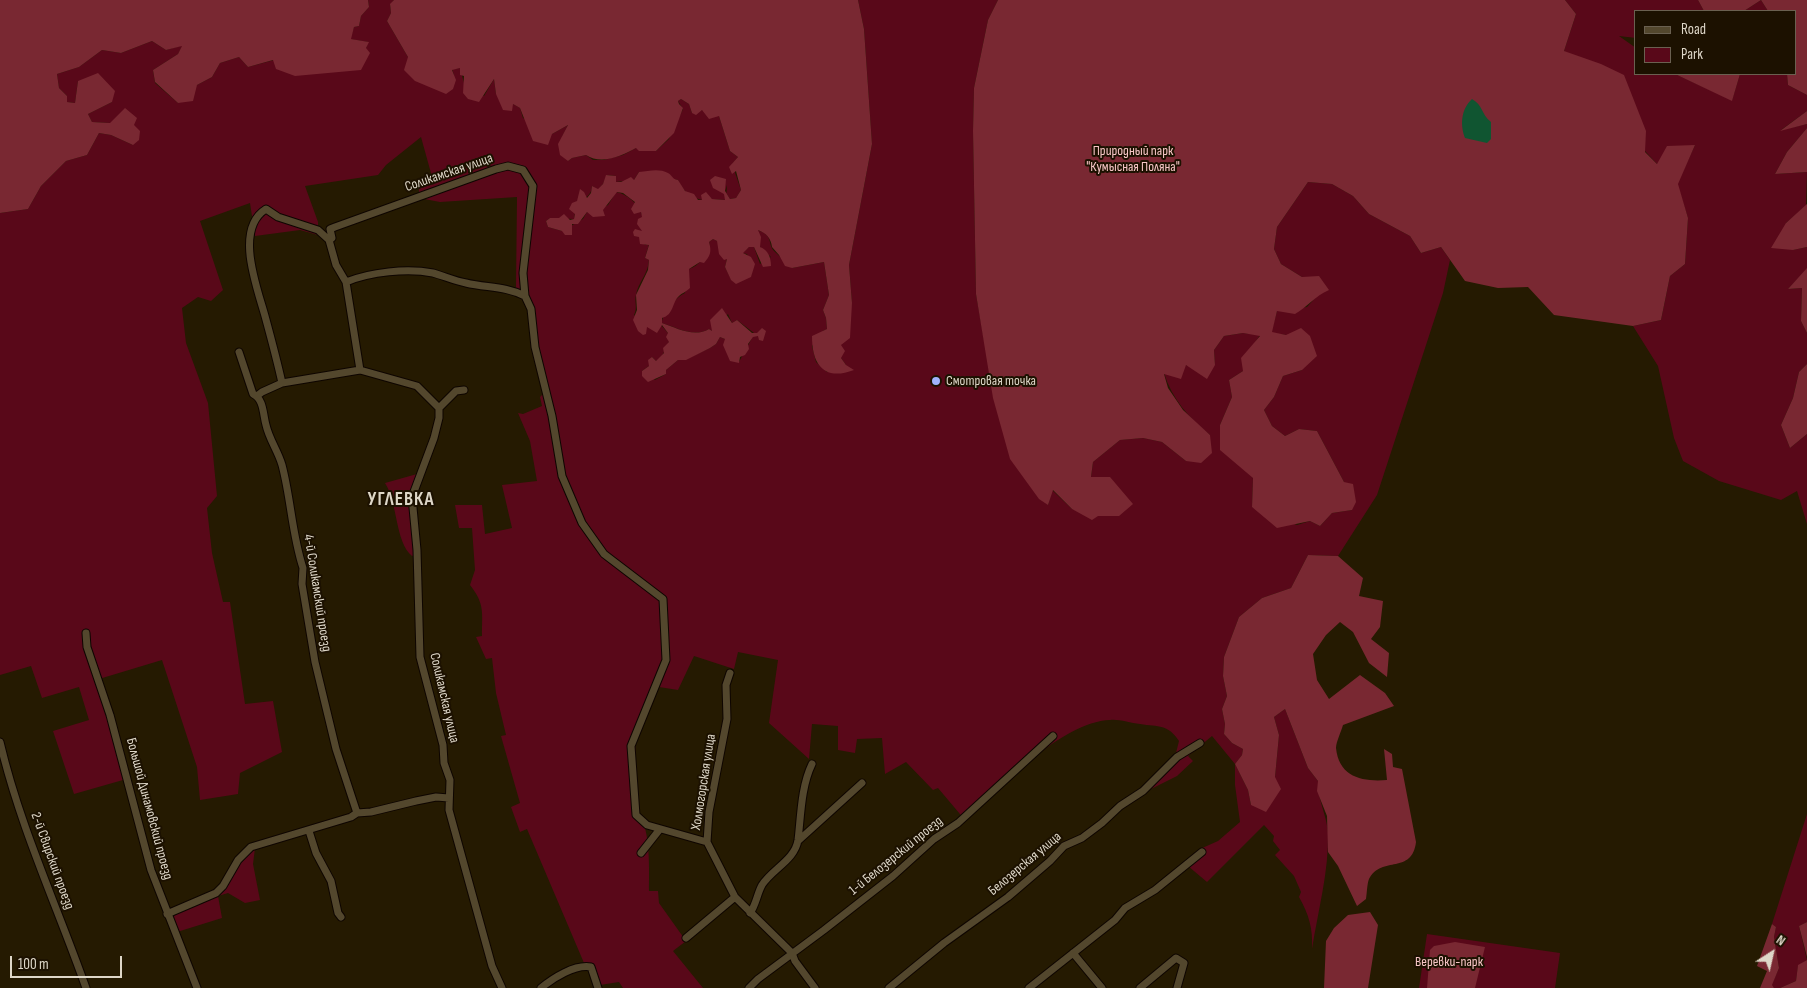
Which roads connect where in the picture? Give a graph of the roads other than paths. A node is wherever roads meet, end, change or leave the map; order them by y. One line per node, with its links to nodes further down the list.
1 (329, 240): 2 (street); 3 (street, Соликамская улица); 6 (street)
2 (346, 282): 3 (street); 5 (street)
3 (525, 296): 19 (street, Соликамская улица)
4 (239, 352): 8 (street, 4-й Соликамский проезд)
5 (360, 370): 6 (street); 9 (street)
6 (282, 383): 8 (street)
7 (464, 390): 9 (street)
8 (258, 396): 18 (street, 4-й Соликамский проезд)
9 (438, 408): 17 (street, Соликамская улица)
10 (86, 633): 27 (street, Большой Динамовский проезд)
11 (730, 673): 22 (street, Холмогорская улица)
12 (1053, 736): 30 (street, 1-й Белозерский проезд)
13 (0, 742): 32 (street, 2-й Свирский проезд)
14 (1200, 743): 39 (street, Белозерская улица)
15 (812, 764): 21 (street)
16 (862, 783): 21 (street)
17 (448, 798): 18 (street); 34 (street, Соликамская улица)
18 (357, 813): 20 (street)
19 (660, 829): 22 (street); 24 (street)
20 (308, 831): 27 (street); 28 (street)
21 (798, 841): 26 (street)
22 (707, 842): 25 (street, Холмогорская улица)
23 (1202, 852): 31 (street)
24 (641, 853)
25 (735, 897): 26 (street, Холмогорская улица); 29 (street)
26 (750, 913): 30 (street, Холмогорская улица)
27 (167, 914): 33 (street, Большой Динамовский проезд)
28 (341, 917)
29 (686, 938)
30 (792, 953): 37 (street, 1-й Белозерский проезд); 38 (street, Холмогорская улица)
31 (1073, 953): 40 (street); 41 (street)
32 (86, 988)
33 (197, 988)
34 (502, 988)
35 (541, 988): 36 (street)
36 (598, 988)
37 (749, 988)
38 (815, 988)
39 (889, 988)
40 (1029, 988)
41 (1102, 988)
42 (1140, 988): 43 (street)
43 (1177, 988)

